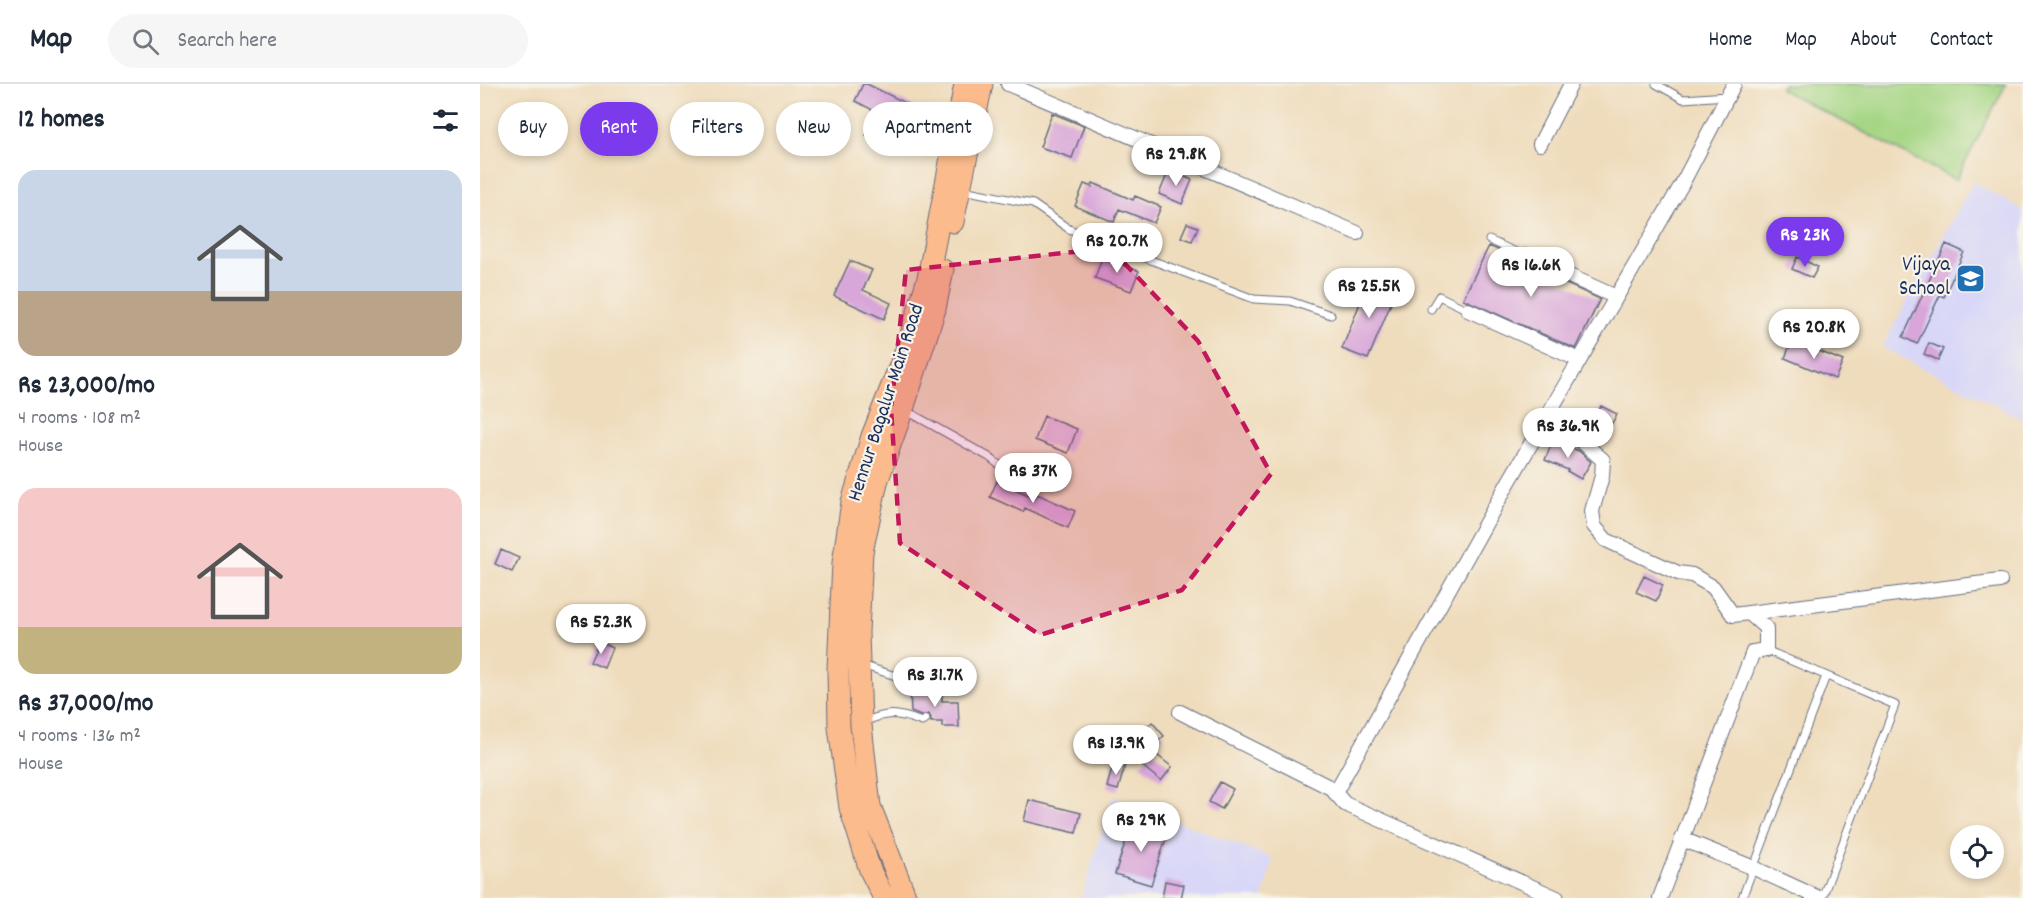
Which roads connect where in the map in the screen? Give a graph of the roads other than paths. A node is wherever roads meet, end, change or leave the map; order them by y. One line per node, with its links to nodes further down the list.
1 (964, 84): 32 (main road, Hennur Bagalur Main Road)
2 (982, 84): 8 (main road, Hennur Bagalur Main Road)
3 (1008, 84): 9 (street)
4 (1571, 84): 7 (street)
5 (1656, 84): 6 (lane)
6 (1731, 90): 12 (street)
7 (1540, 144)
8 (960, 189): 15 (lane); 17 (main road, Hennur Bagalur Main Road)
9 (1357, 233)
10 (1489, 240): 11 (lane)
11 (1525, 256): 12 (street)
12 (1616, 297): 16 (street)
13 (1431, 309): 14 (lane)
14 (1468, 310): 16 (street)
15 (1331, 315)
16 (1579, 360): 18 (street)
17 (903, 409): 19 (lane); 23 (main road, Hennur Bagalur Main Road)
18 (1549, 412): 21 (street); 29 (street)
19 (1003, 468)
20 (2000, 581): 21 (street)
21 (1749, 613): 22 (street)
22 (1766, 650): 24 (lane); 30 (street)
23 (859, 664): 25 (lane); 28 (main road, Hennur Bagalur Main Road)
24 (1826, 676): 31 (lane); 37 (lane)
25 (926, 686)
26 (1180, 712): 29 (street)
27 (926, 719): 28 (lane)
28 (861, 723): 33 (main road, Hennur Bagalur Main Road)
29 (1335, 793): 34 (street)
30 (1682, 839): 31 (street); 35 (street)
31 (1754, 868): 36 (lane); 37 (street)
32 (884, 898)
33 (906, 898)
34 (1557, 898)
35 (1660, 898)
36 (1742, 898)
37 (1820, 898)

